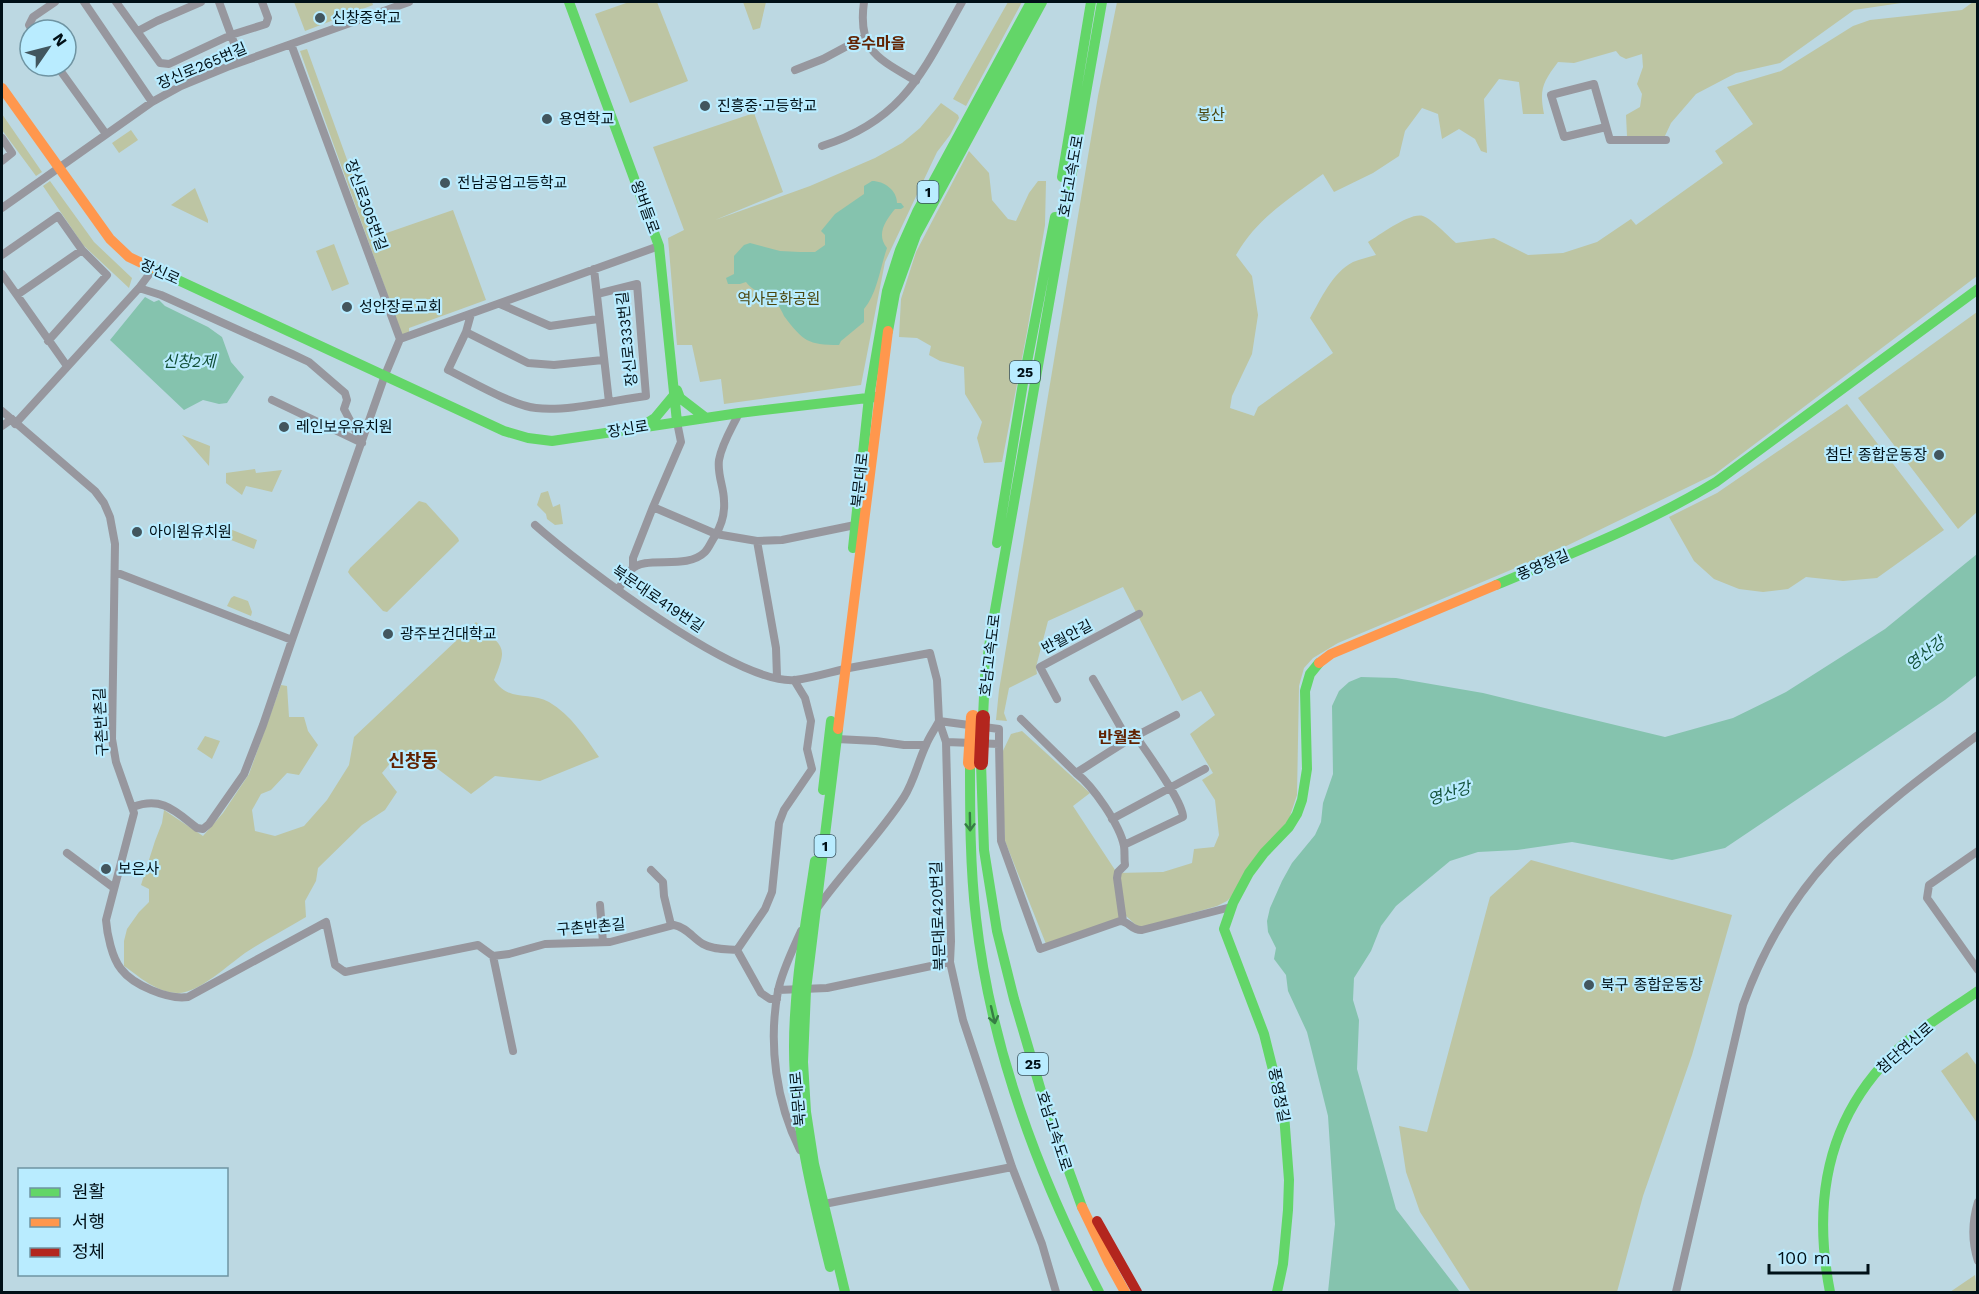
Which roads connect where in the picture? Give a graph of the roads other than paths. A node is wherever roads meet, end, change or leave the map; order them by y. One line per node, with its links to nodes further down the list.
1 (55, 2): 15 (street)
2 (84, 2): 25 (street)
3 (117, 2): 16 (street)
4 (201, 2): 16 (street)
5 (219, 2): 17 (street)
6 (262, 2): 17 (street)
7 (410, 2): 19 (street, 장신로265번길)
8 (569, 2): 34 (main road, 왕버들로)
9 (864, 2): 18 (street)
10 (962, 2): 23 (street)
11 (1031, 2): 54 (main road, 북문대로 / 1)
12 (1042, 2): 54 (main road, 북문대로 / 1)
13 (1091, 2): 81 (main road, 호남고속도로 / 25)
14 (1102, 2): 81 (main road, 호남고속도로 / 25)
15 (33, 18)
16 (138, 31): 17 (street)
17 (231, 35): 20 (street)
18 (864, 37): 21 (street); 23 (street)
19 (291, 44): 20 (street, 장신로265번길); 48 (street, 장신로305번길)
20 (241, 62): 25 (street, 장신로265번길)
21 (795, 70)
22 (66, 78): 27 (street)
23 (916, 81): 30 (street)
24 (2, 88): 32 (main road, 장신로)
25 (152, 102): 27 (street, 장신로265번길)
26 (1606, 127): 26 (street); 29 (street)
27 (106, 134): 32 (street, 장신로265번길)
28 (2, 138): 31 (street)
29 (1666, 140)
30 (822, 146)
31 (2, 161)
32 (58, 168): 33 (street, 장신로265번길); 37 (main road, 장신로)
33 (2, 208)
34 (659, 246): 38 (street); 53 (main road, 왕버들로)
35 (82, 250): 36 (street); 43 (street); 49 (street)
36 (2, 255)
37 (153, 269): 40 (street); 52 (main road, 장신로)
38 (594, 269): 42 (street); 44 (street)
39 (2, 274): 43 (street)
40 (139, 288): 51 (street); 64 (street, 장신로)
41 (1977, 289): 103 (main road, 풍영정길)
42 (597, 294): 46 (street); 56 (street, 장신로333번길)
43 (17, 295): 49 (street)
44 (500, 304): 45 (street); 46 (street)
45 (471, 314): 47 (street); 48 (street)
46 (598, 319): 50 (street)
47 (466, 332): 50 (street); 56 (street)
48 (400, 339): 52 (street)
49 (48, 341): 51 (street)
50 (603, 360): 56 (street)
51 (67, 366): 60 (street)
52 (385, 375): 63 (main road, 장신로); 64 (street)
53 (674, 388): 59 (main road); 61 (main road, 왕버들로); 63 (main road)
54 (874, 397): 58 (main road, 장신로); 67 (main road, 북문대로 / 1); 75 (main road, 북문대로 / 1)
55 (272, 400): 64 (street)
56 (609, 402)
57 (2, 411): 60 (street, 구촌반촌길)
58 (740, 413): 59 (main road, 장신로); 68 (street)
59 (706, 418): 61 (main road, 장신로)
60 (14, 421): 62 (street); 71 (street, 구촌반촌길)
61 (677, 422): 63 (main road, 장신로); 65 (street)
62 (2, 426)
63 (639, 428)
64 (362, 443): 74 (street)
65 (653, 507): 68 (street); 70 (street)
66 (535, 525): 72 (street, 북문대로419번길)
67 (855, 525): 69 (street); 75 (main road, 북문대로 / 1)
68 (716, 534): 69 (street); 70 (street)
69 (757, 541): 76 (street)
70 (633, 568): 72 (street)
71 (115, 572): 74 (street); 94 (street, 구촌반촌길)
72 (618, 590): 76 (street, 북문대로419번길)
73 (1139, 614): 79 (street, 반월안길)
74 (292, 640): 94 (street)
75 (842, 670): 78 (street, 북문대로419번길); 83 (street, 북문대로420번길); 86 (main road, 북문대로 / 1); 104 (main road, 북문대로 / 1)
76 (777, 677): 78 (street, 북문대로419번길)
77 (1093, 679): 85 (street)
78 (794, 680): 108 (street)
79 (1057, 699)
80 (1176, 715): 85 (street)
81 (978, 717): 90 (main road, 호남고속도로 / 25, bridge)
82 (1021, 719): 92 (street)
83 (939, 721): 87 (street, 북문대로420번길); 88 (street); 89 (street, 북문대로)
84 (1977, 735): 131 (street)
85 (1132, 738): 92 (street); 93 (street)
86 (837, 739): 89 (street); 104 (main road, 북문대로 / 1)
87 (946, 742): 88 (street); 110 (street, 북문대로420번길)
88 (999, 744): 105 (street)
89 (926, 745): 104 (street, 북문대로)
90 (975, 763): 96 (main road, 호남고속도로 / 25); 117 (main road, 호남고속도로 / 25, one-way to 117)
91 (1204, 769): 93 (street)
92 (1076, 773): 95 (street)
93 (1170, 789): 95 (street); 97 (street)
94 (133, 807): 101 (street, 구촌반촌길)
95 (1112, 819): 97 (street)
96 (981, 823): 128 (main road, 호남고속도로 / 25); 129 (main road)
97 (1124, 845): 105 (street)
98 (1977, 850): 111 (street)
99 (67, 853): 101 (street)
100 (651, 870): 106 (street)
101 (114, 888): 109 (street, 구촌반촌길)
102 (600, 905): 107 (street)
103 (1231, 907): 105 (street); 130 (main road, 풍영정길)
104 (812, 912): 112 (street); 113 (main road, 북문대로 / 1)
105 (1123, 921)
106 (671, 925): 107 (street, 구촌반촌길); 108 (street)
107 (603, 942): 109 (street, 구촌반촌길)
108 (737, 950): 115 (street)
109 (494, 956): 116 (street)
110 (950, 962): 113 (street); 119 (street, 북문대로420번길)
111 (1977, 970)
112 (778, 990): 113 (street); 115 (street)
113 (802, 990): 118 (main road, 북문대로 / 1); 121 (main road, 북문대로 / 1)
114 (1977, 991): 132 (main road, 첨단연신로)
115 (777, 999): 118 (street)
116 (513, 1051)
117 (1005, 1067): 126 (main road); 127 (main road, 호남고속도로 / 25)
118 (805, 1159): 121 (main road, 북문대로 / 1)
119 (1012, 1167): 121 (street); 125 (street, 북문대로420번길)
120 (1977, 1202): 122 (street)
121 (819, 1205): 123 (main road, 북문대로 / 1); 124 (main road, 북문대로 / 1)
122 (1977, 1261)
123 (836, 1293)
124 (845, 1293)
125 (1056, 1293)
126 (1089, 1293)
127 (1099, 1293)
128 (1125, 1293)
129 (1137, 1293)
130 (1277, 1293)
131 (1676, 1293)
132 (1830, 1293)

